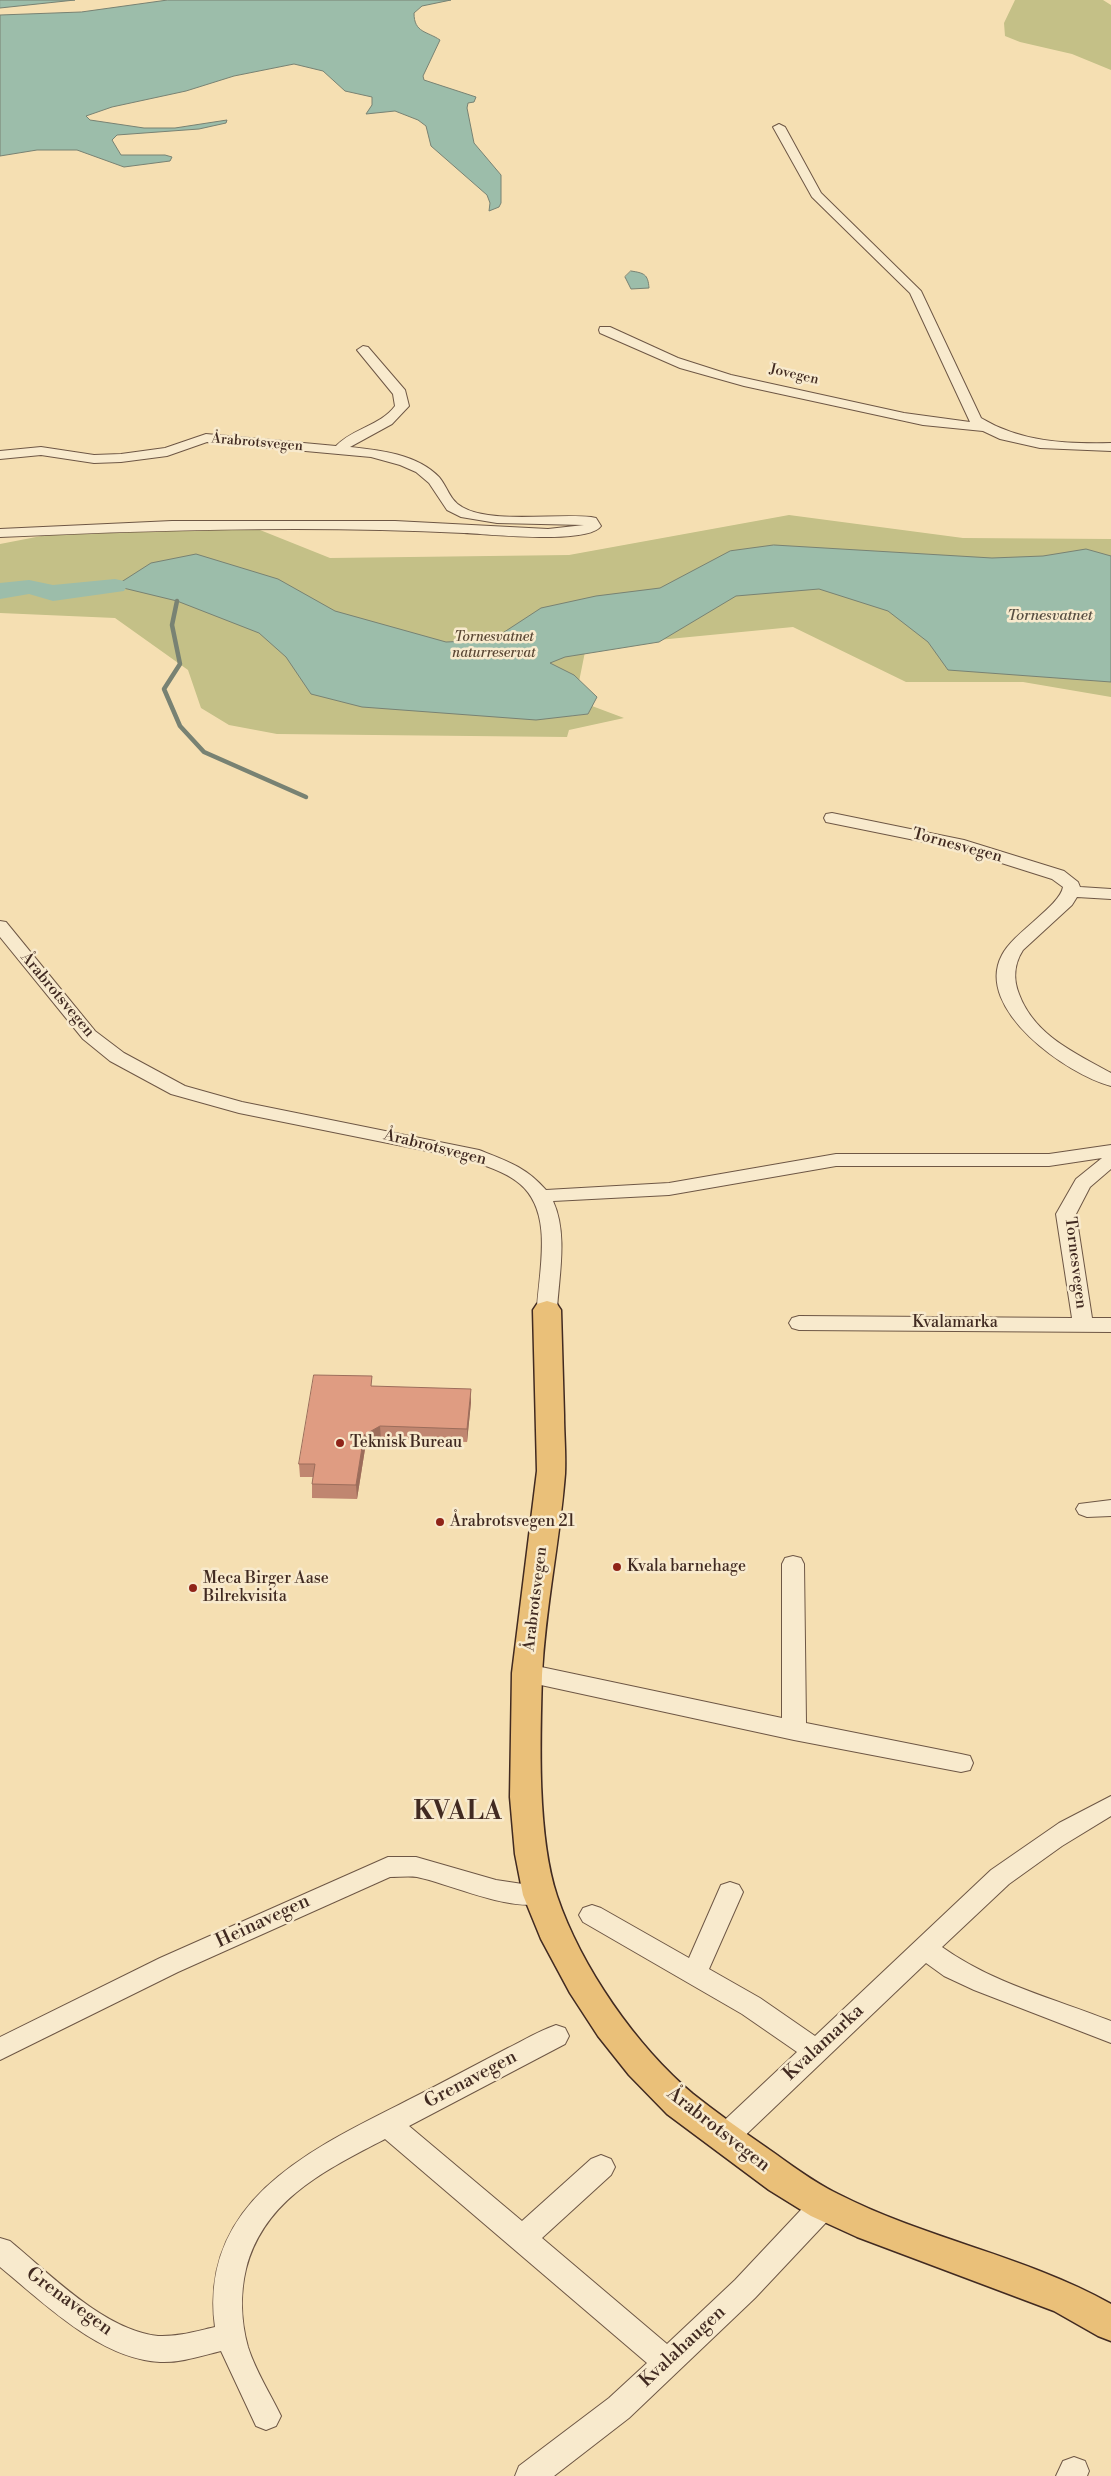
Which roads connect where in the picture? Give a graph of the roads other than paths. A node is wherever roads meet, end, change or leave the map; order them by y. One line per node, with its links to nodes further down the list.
1 (779, 127): 4 (street, Jovegen)
2 (605, 330): 4 (street, Jovegen)
3 (363, 350): 6 (street)
4 (983, 427): 5 (street, Jovegen)
5 (1111, 447)
6 (339, 450): 7 (street, Årabrotsvegen); 8 (street, Årabrotsvegen)
7 (0, 456)
8 (0, 533)
9 (832, 818): 10 (street, Tornesvegen)
10 (1071, 892): 11 (street); 13 (street)
11 (1111, 894)
12 (0, 926): 16 (street, Årabrotsvegen)
13 (1111, 1080)
14 (1111, 1151): 16 (street)
15 (1111, 1161): 19 (street, Tornesvegen)
16 (541, 1196): 17 (street, Årabrotsvegen)
17 (547, 1310): 24 (main road, Årabrotsvegen)
18 (799, 1323): 19 (street, Kvalamarka)
19 (1083, 1324): 20 (street, Kvalamarka)
20 (1111, 1325)
21 (1111, 1508): 22 (street)
22 (1088, 1509)
23 (793, 1564): 25 (street)
24 (527, 1673): 25 (street, Årabrotsvegen); 29 (main road, Årabrotsvegen)
25 (794, 1730): 26 (street, Årabrotsvegen)
26 (961, 1762)
27 (1111, 1805): 31 (street, Kvalamarka)
28 (730, 1892): 32 (street)
29 (540, 1895): 35 (street, Heinavegen); 38 (main road, Årabrotsvegen)
30 (592, 1915): 32 (street)
31 (924, 1949): 33 (street); 36 (street, Kvalamarka)
32 (696, 1973): 36 (street)
33 (1111, 2032)
34 (556, 2036): 37 (street, Grenavegen)
35 (0, 2049)
36 (816, 2051): 38 (street, Kvalamarka)
37 (387, 2124): 41 (street); 45 (street, Grenavegen)
38 (724, 2138): 40 (main road, Årabrotsvegen)
39 (602, 2168): 41 (street)
40 (824, 2205): 43 (main road, Årabrotsvegen); 46 (street, Kvalahaugen)
41 (522, 2239): 46 (street)
42 (0, 2250): 45 (street, Grenavegen)
43 (1094, 2309): 44 (main road, Årabrotsvegen)
44 (1111, 2324)
45 (231, 2336): 47 (street, Grenavegen)
46 (667, 2362): 48 (street, Kvalahaugen)
47 (266, 2416)
48 (530, 2476)

